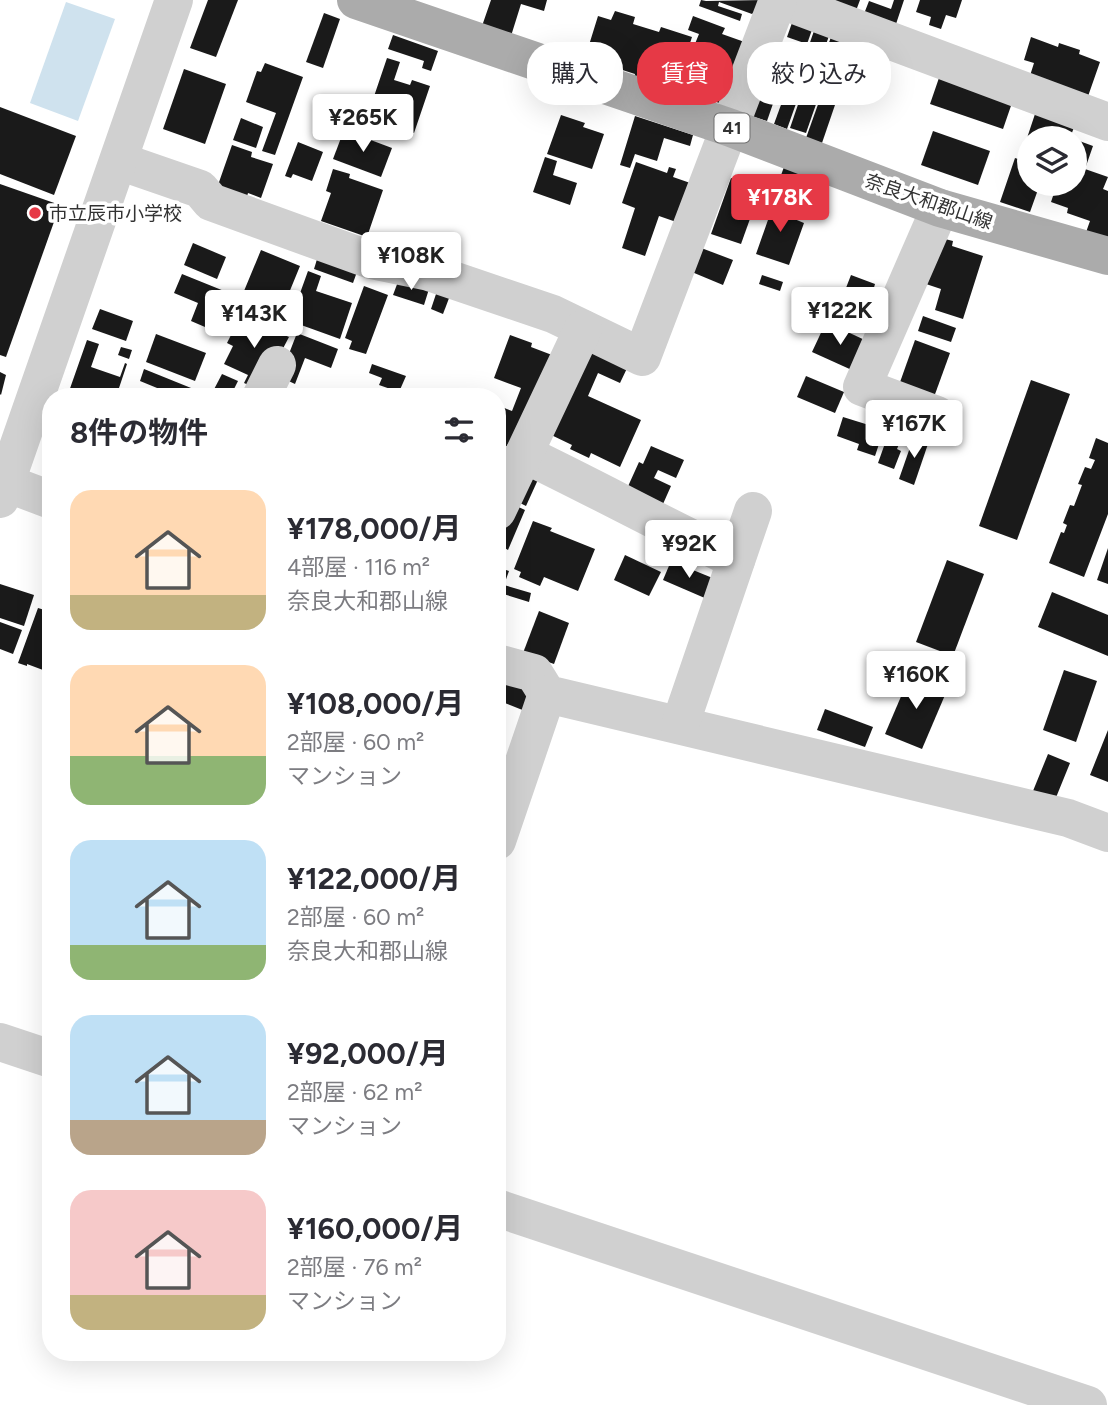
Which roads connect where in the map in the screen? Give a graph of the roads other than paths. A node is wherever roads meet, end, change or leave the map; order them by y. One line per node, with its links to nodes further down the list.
1 (174, 0): 6 (street)
2 (356, 0): 5 (main road, 奈良大和郡山線 / 41)
3 (780, 0): 4 (street); 5 (street)
4 (1108, 122)
5 (731, 128): 7 (main road, 奈良大和郡山線 / 41); 9 (street)
6 (119, 161): 9 (street); 13 (street)
7 (940, 208): 8 (main road, 奈良大和郡山線 / 41); 10 (street)
8 (1108, 256)
9 (583, 329): 11 (street)
10 (937, 415)
11 (524, 454): 12 (street); 16 (street)
12 (506, 492)
13 (1, 495): 14 (street)
14 (42, 499)
15 (753, 510): 16 (street)
16 (736, 560): 19 (street)
17 (506, 665): 18 (street)
18 (547, 694): 19 (street); 20 (street)
19 (680, 725): 21 (street)
20 (506, 815)
21 (1108, 833)
22 (0, 1042): 23 (street)
23 (42, 1056)
24 (506, 1211): 25 (street)
25 (1088, 1405)

